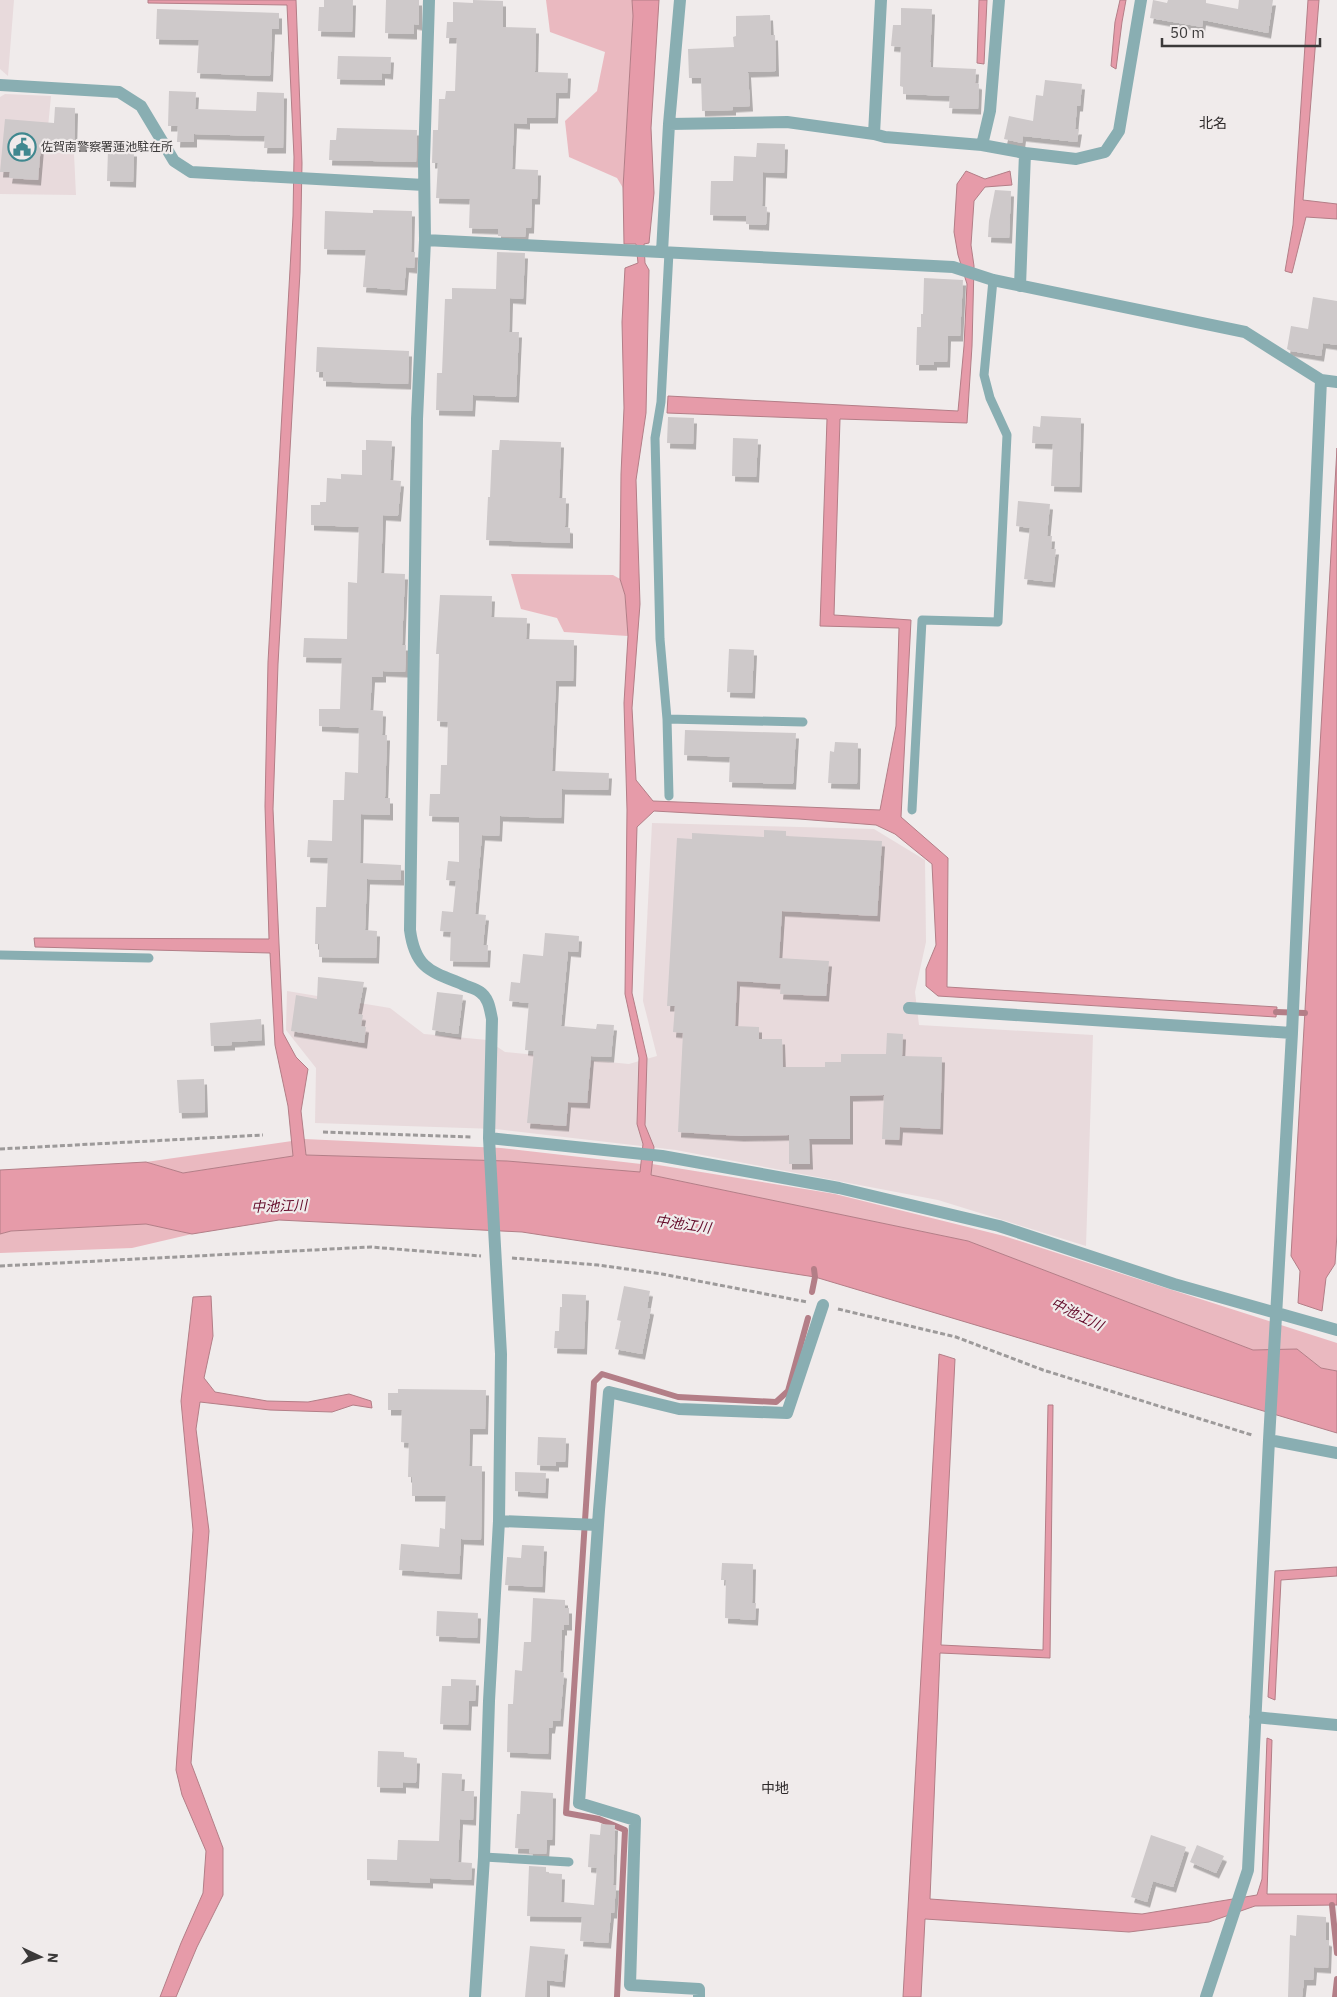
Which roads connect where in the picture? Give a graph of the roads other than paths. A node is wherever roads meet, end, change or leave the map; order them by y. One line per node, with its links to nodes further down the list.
1 (429, 0): 11 (street)
2 (680, 0): 7 (street)
3 (880, 0): 8 (street)
4 (999, 0): 9 (street)
5 (1141, 0): 10 (street)
6 (0, 85): 11 (street)
7 (669, 124): 8 (street); 13 (street)
8 (874, 134): 9 (street)
9 (982, 145): 10 (street)
10 (1025, 153): 15 (street)
11 (424, 185): 12 (street)
12 (425, 240): 13 (street); 26 (street)
13 (660, 252): 14 (street); 18 (lane)
14 (993, 280): 15 (street); 21 (lane)
15 (1020, 286): 16 (street)
16 (1321, 380): 17 (street); 25 (street)
17 (1337, 382)
18 (667, 719): 19 (lane); 20 (lane)
19 (803, 722)
20 (669, 796)
21 (912, 810)
22 (0, 955): 23 (lane)
23 (149, 958)
24 (909, 1008): 25 (street)
25 (1292, 1033): 28 (street)
26 (489, 1138): 28 (street); 32 (street)
27 (823, 1306): 33 (street)
28 (1276, 1319): 29 (street); 30 (street)
29 (1337, 1330)
30 (1269, 1436): 31 (street); 34 (street)
31 (1337, 1453)
32 (499, 1521): 33 (street); 36 (street)
33 (589, 1525): 39 (street)
34 (1255, 1717): 35 (street); 40 (street)
35 (1337, 1725)
36 (484, 1857): 37 (lane); 38 (street)
37 (569, 1862)
38 (474, 1997)
39 (698, 1997)
40 (1206, 1997)

